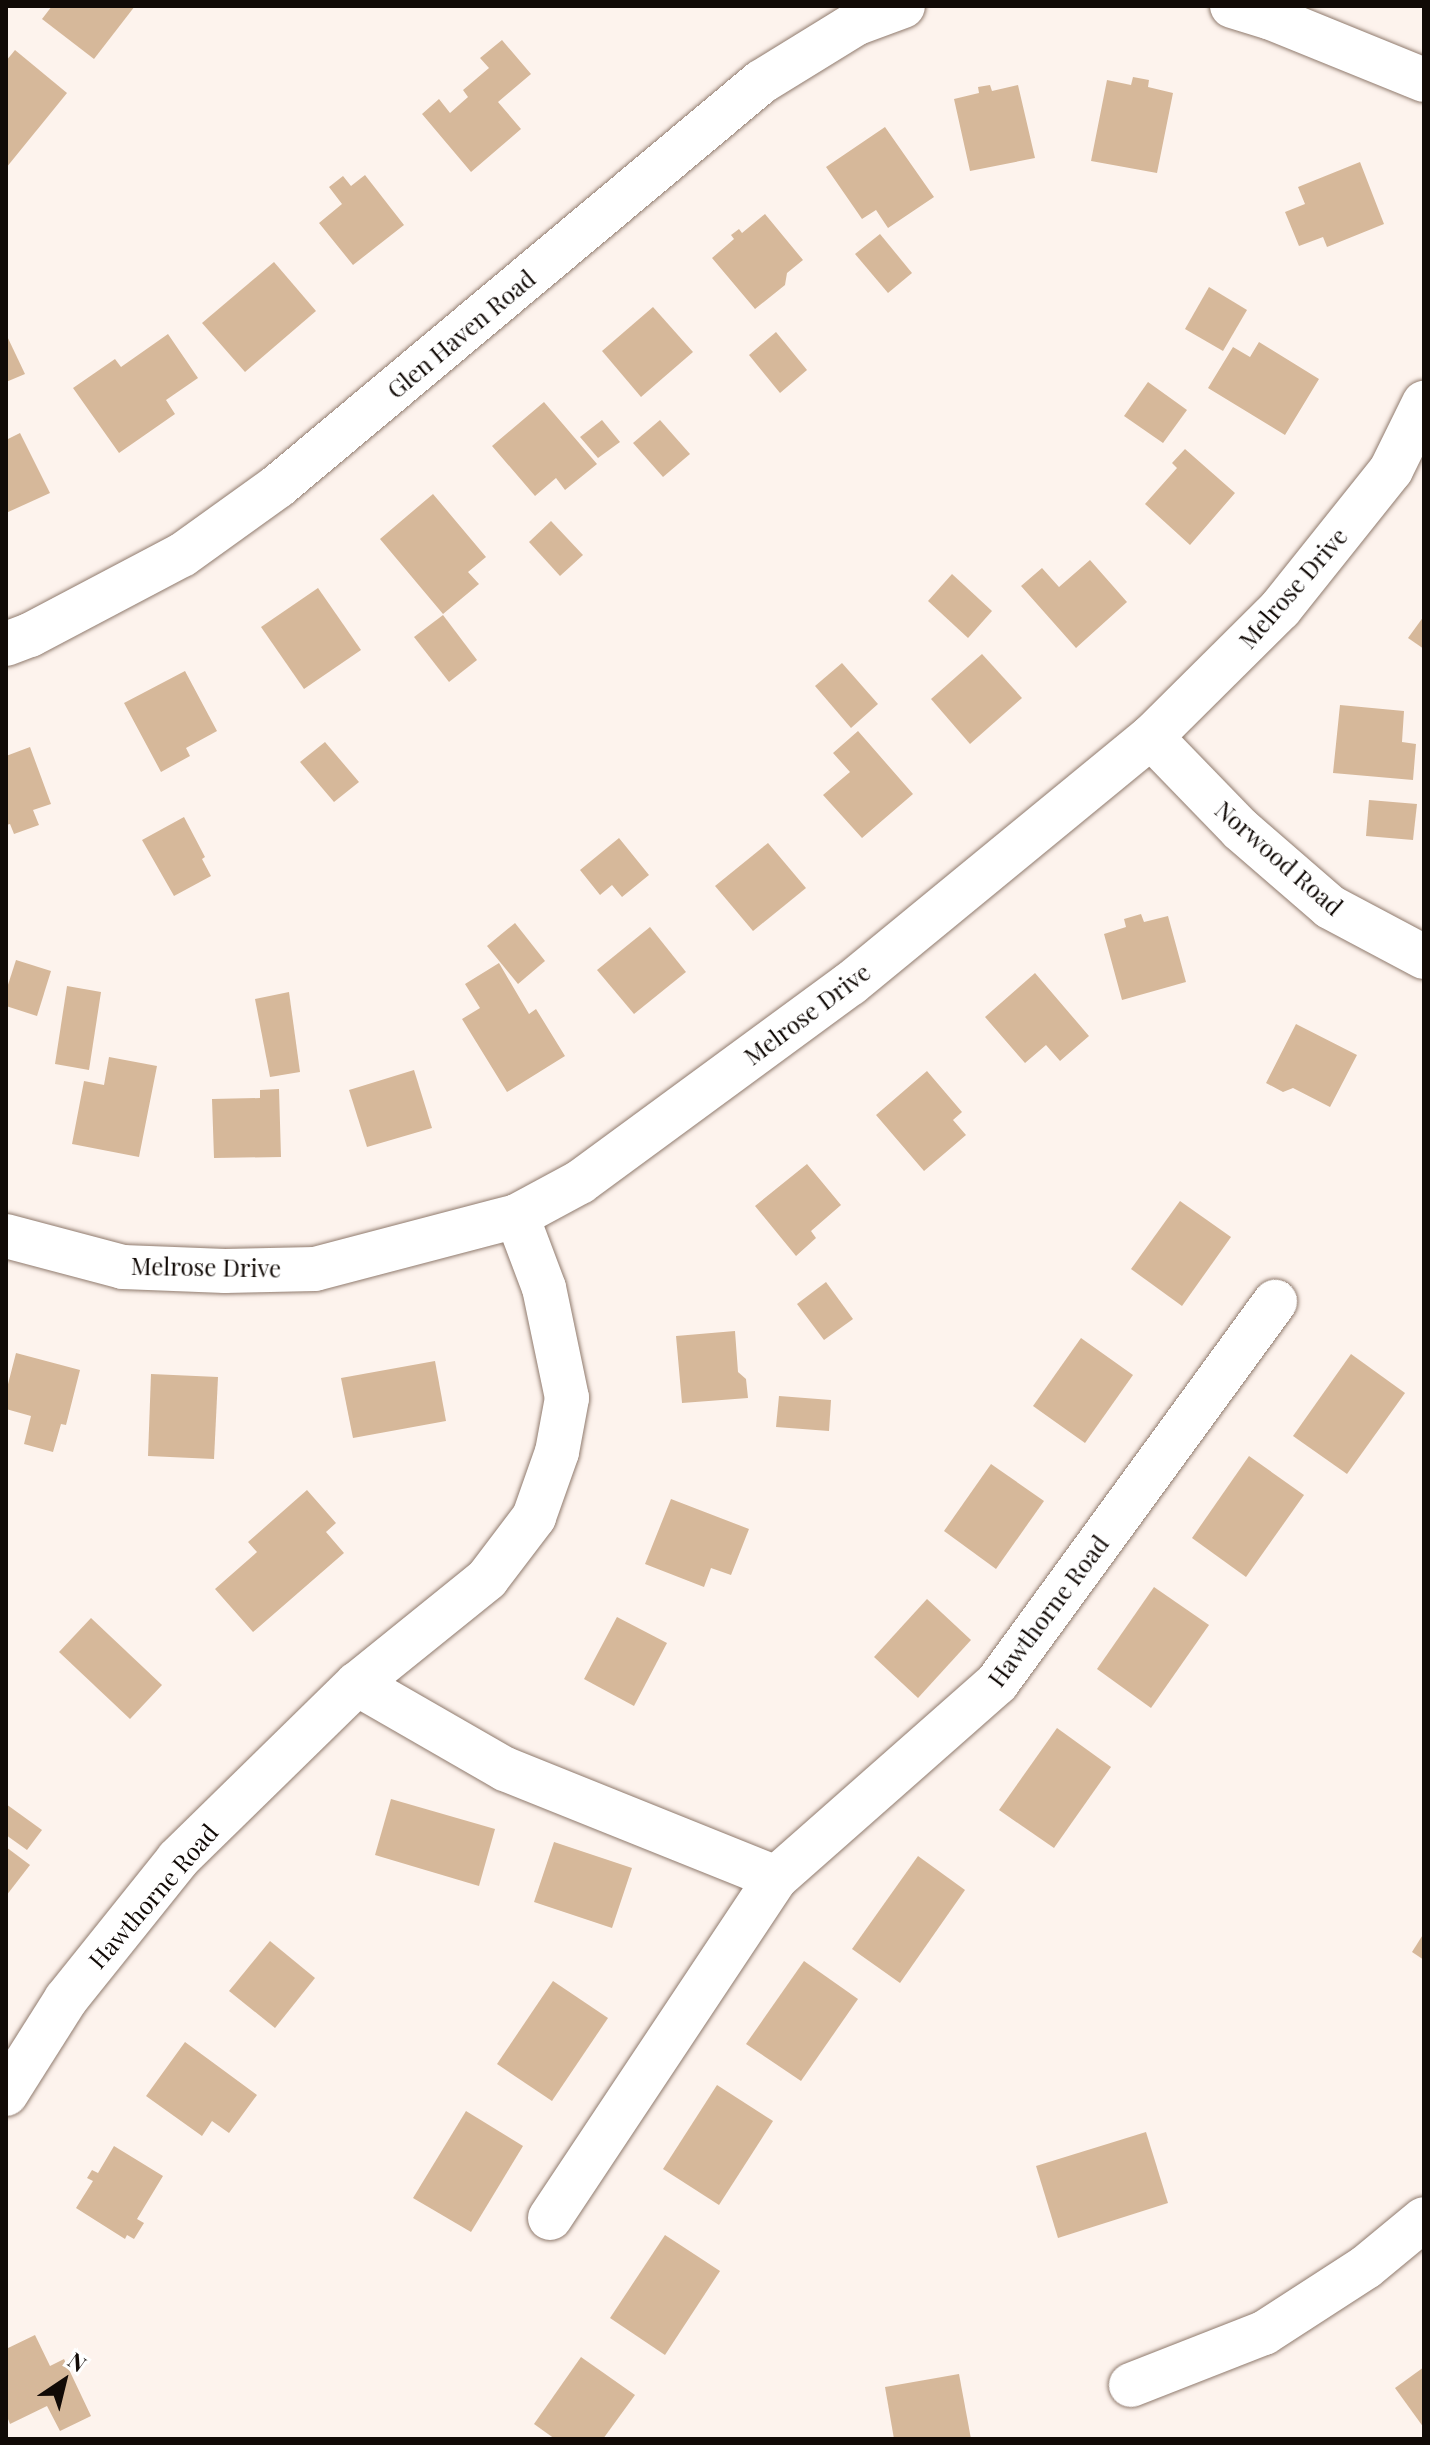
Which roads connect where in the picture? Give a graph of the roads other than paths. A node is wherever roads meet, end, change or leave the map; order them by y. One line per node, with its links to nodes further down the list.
1 (903, 6): 5 (street, Glen Haven Road)
2 (1232, 6): 3 (street)
3 (1424, 80)
4 (1424, 403): 6 (street, Melrose Drive)
5 (6, 644)
6 (1151, 737): 7 (street, Norwood Road); 8 (street, Melrose Drive)
7 (1424, 957)
8 (517, 1216): 9 (street, Melrose Drive); 11 (street, Hawthorne Road)
9 (6, 1236)
10 (1275, 1302): 12 (street, Hawthorne Road)
11 (357, 1684): 12 (street); 13 (street, Hawthorne Road)
12 (776, 1878): 14 (street, Hawthorne Road)
13 (6, 2094)
14 (550, 2218)
15 (1424, 2219): 16 (street)
16 (1131, 2385)

